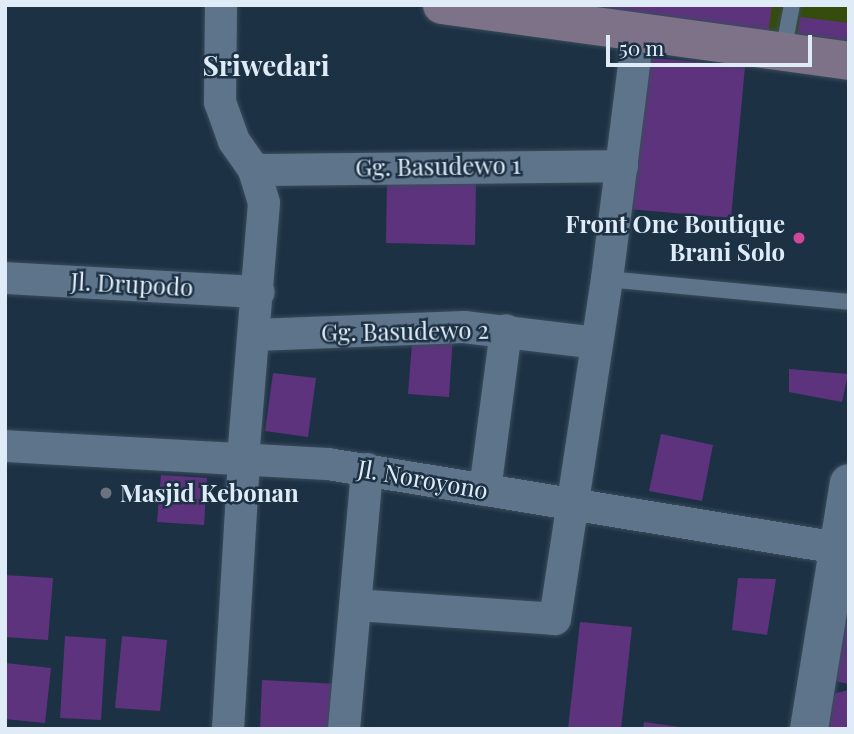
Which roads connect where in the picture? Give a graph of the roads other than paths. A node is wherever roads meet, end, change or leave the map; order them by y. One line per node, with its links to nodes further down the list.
1 (221, 5): 8 (street)
2 (442, 5): 4 (main road)
3 (792, 5): 5 (lane)
4 (638, 32): 5 (main road); 7 (street)
5 (783, 52): 6 (main road)
6 (849, 61)
7 (622, 166): 8 (street, Gg. Basudewo 1); 10 (street)
8 (254, 170): 11 (street)
9 (5, 278): 11 (street, Jl. Drupodo)
10 (607, 279): 12 (lane); 15 (street)
11 (259, 292): 14 (street)
12 (849, 302)
13 (506, 330): 14 (street, Gg. Basudewo 2); 15 (street, Gg. Basudewo 2); 19 (street)
14 (255, 335): 17 (street)
15 (596, 343): 21 (street)
16 (5, 446): 17 (street, Jl. Noroyono)
17 (244, 459): 18 (street, Jl. Noroyono); 25 (street)
18 (367, 469): 19 (street, Jl. Noroyono); 24 (street)
19 (485, 490): 21 (street, Jl. Noroyono)
20 (848, 498): 22 (street)
21 (571, 505): 22 (street, Jl. Noroyono); 24 (street)
22 (838, 548): 23 (street)
23 (839, 600): 27 (street)
24 (356, 605): 26 (street)
25 (228, 729)
26 (344, 729)
27 (809, 729)

